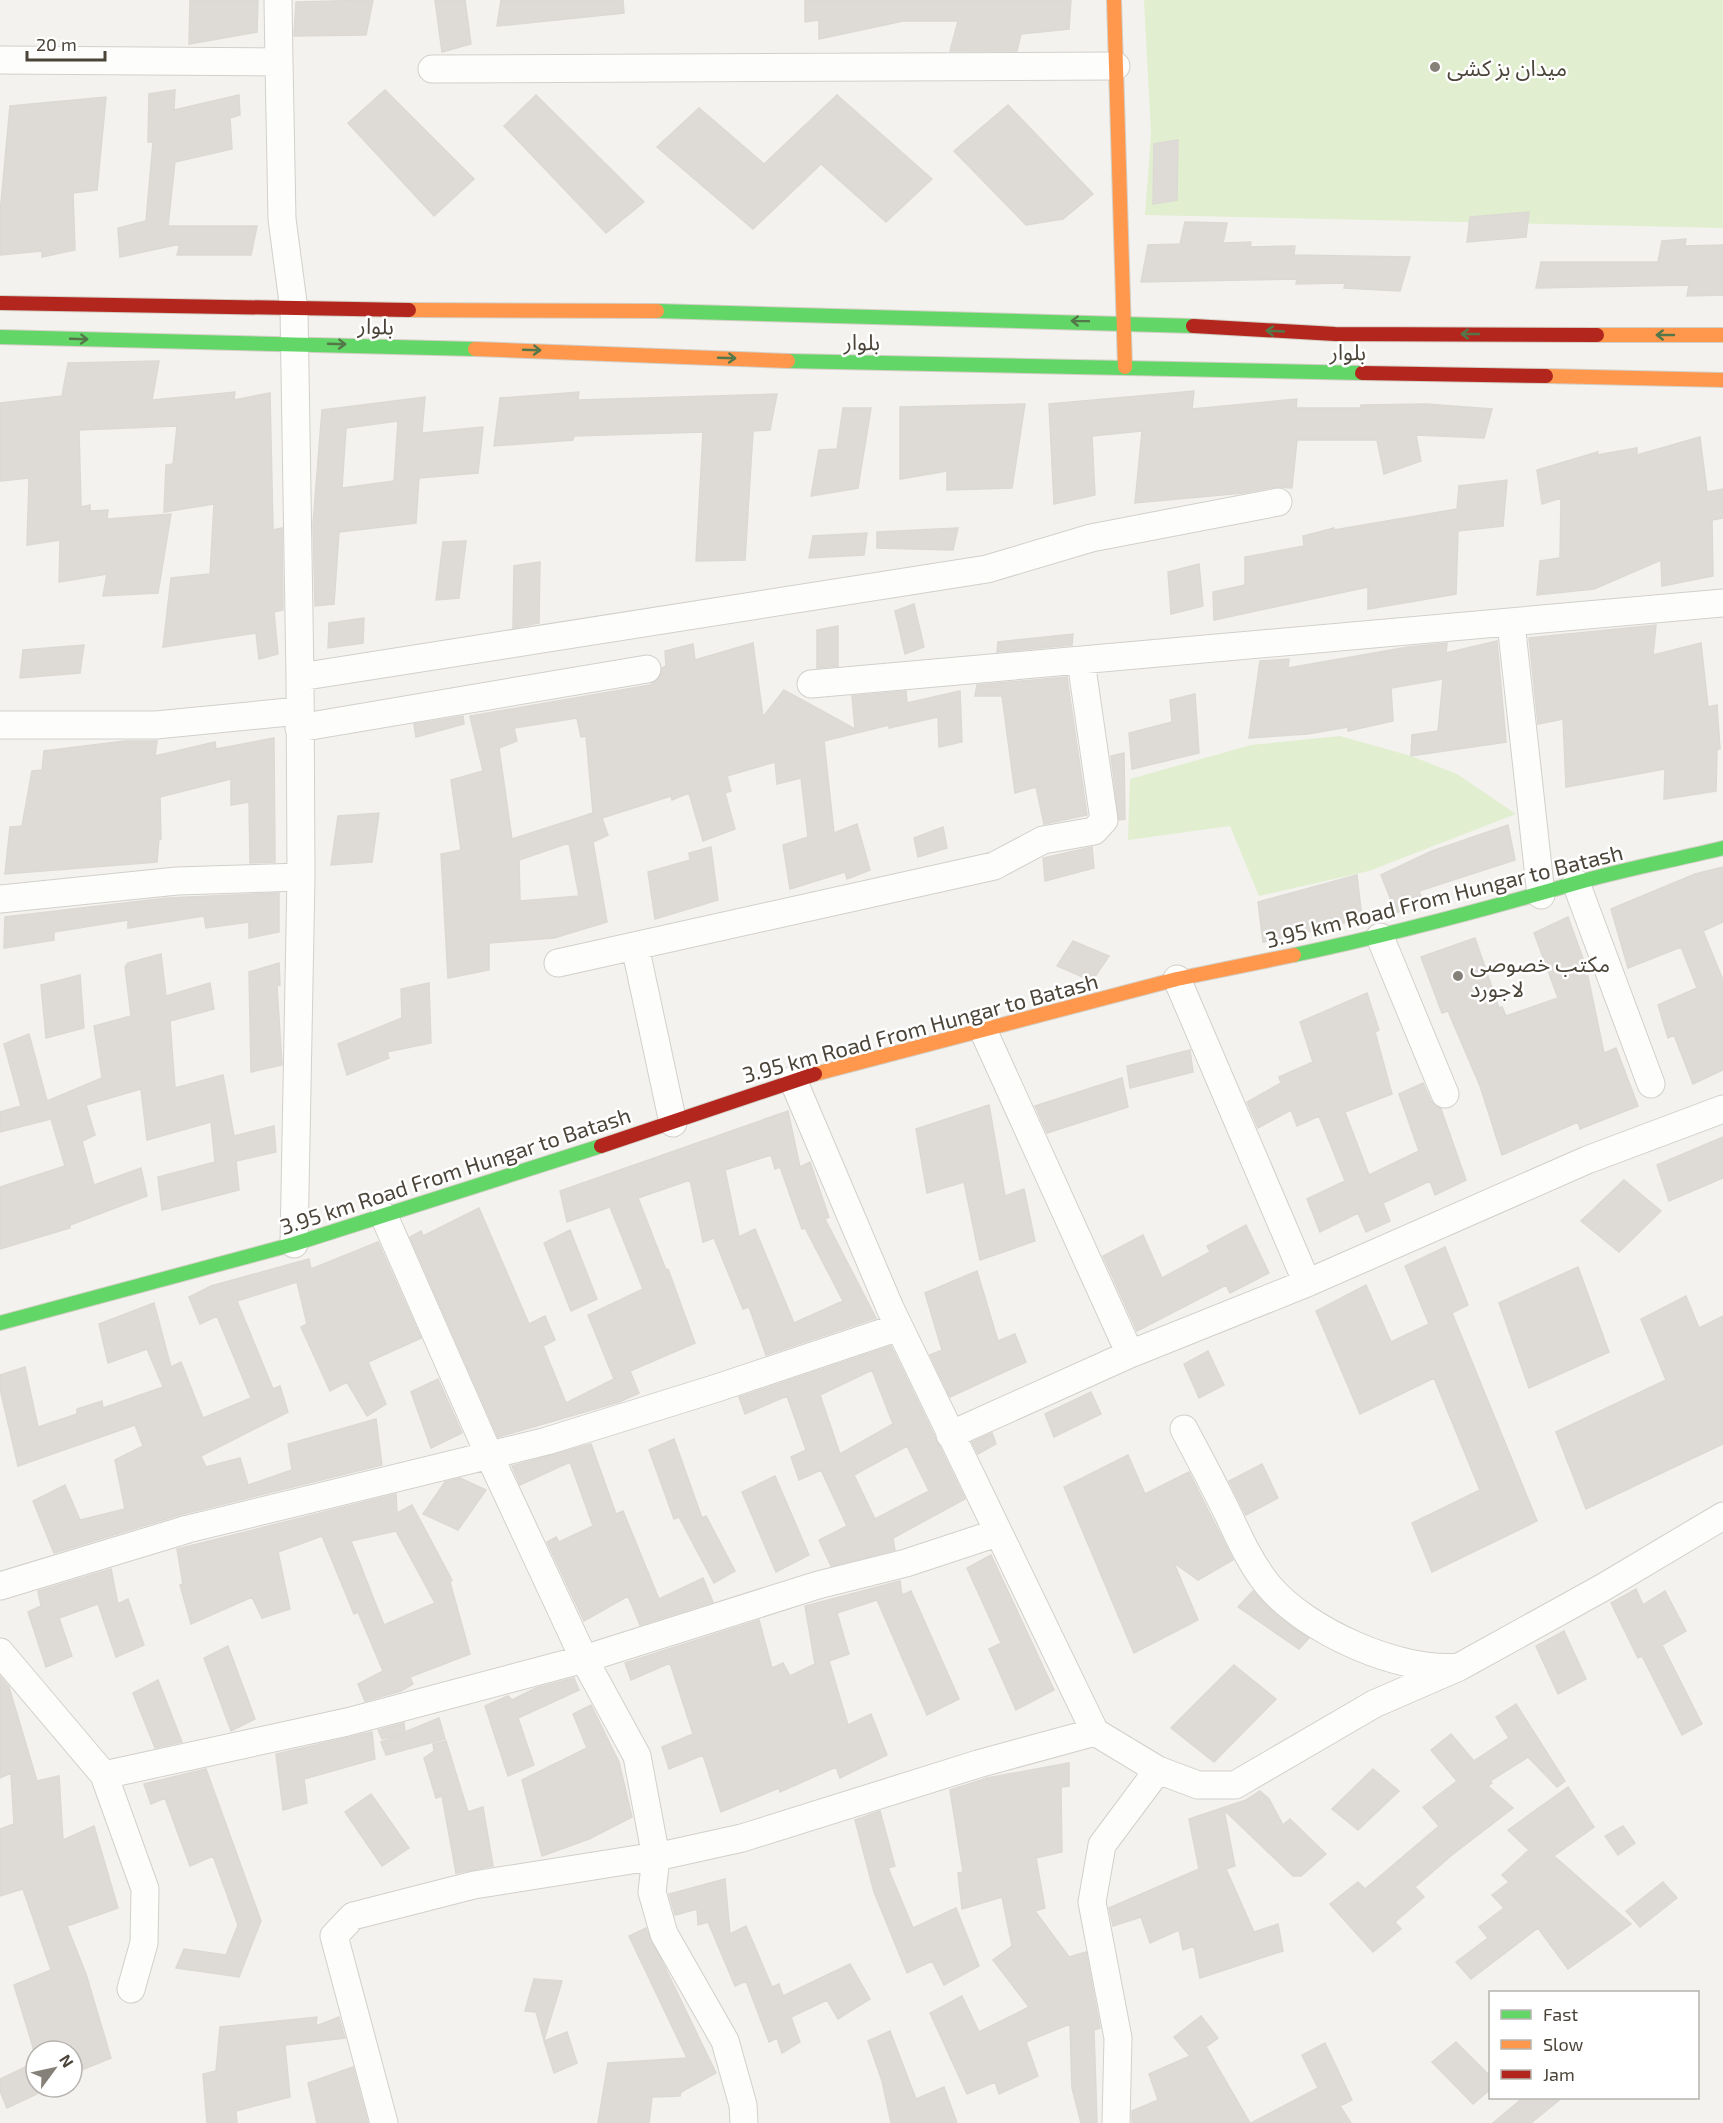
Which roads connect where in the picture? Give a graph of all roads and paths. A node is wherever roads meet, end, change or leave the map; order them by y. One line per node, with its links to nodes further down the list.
1 (278, 0): 4 (street)
2 (1114, 0): 5 (main road)
3 (0, 60): 4 (street)
4 (279, 62): 8 (street)
5 (1116, 66): 6 (street); 10 (main road)
6 (432, 69)
7 (0, 303): 9 (main road, بلوار)
8 (294, 310): 9 (main road, بلوار); 10 (main road, بلوار, one-way to 8); 13 (street)
9 (41, 321): 12 (main road, بلوار); 13 (main road, بلوار, one-way to 13)
10 (1125, 322): 11 (main road, بلوار, one-way to 10); 14 (main road)
11 (1723, 335)
12 (0, 337)
13 (295, 343): 14 (main road, بلوار, one-way to 14); 21 (street)
14 (1125, 368): 15 (main road, بلوار)
15 (1723, 380)
16 (1278, 502): 21 (street)
17 (1723, 603): 18 (street)
18 (1511, 623): 19 (street); 28 (street)
19 (1081, 662): 22 (street); 31 (street)
20 (647, 669): 23 (street)
21 (300, 677): 23 (street)
22 (811, 684)
23 (299, 719): 24 (street); 26 (street)
24 (0, 725)
25 (1723, 848): 27 (main road, 3.95 km Road From Hungar to Batash)
26 (301, 877): 29 (street); 41 (street)
27 (1576, 883): 28 (main road, 3.95 km Road From Hungar to Batash); 36 (street)
28 (1541, 895): 30 (main road, 3.95 km Road From Hungar to Batash)
29 (0, 899)
30 (1380, 937): 33 (main road, 3.95 km Road From Hungar to Batash); 37 (street)
31 (635, 946): 32 (street); 39 (street)
32 (558, 963)
33 (1177, 979): 34 (main road, 3.95 km Road From Hungar to Batash); 42 (street)
34 (983, 1030): 35 (main road, 3.95 km Road From Hungar to Batash); 45 (street)
35 (793, 1080): 39 (main road, 3.95 km Road From Hungar to Batash); 44 (street)
36 (1651, 1084)
37 (1445, 1094)
38 (1723, 1109): 42 (street)
39 (673, 1123): 40 (main road, 3.95 km Road From Hungar to Batash)
40 (384, 1216): 41 (main road, 3.95 km Road From Hungar to Batash); 48 (street)
41 (294, 1244): 43 (main road, 3.95 km Road From Hungar to Batash)
42 (1306, 1283): 45 (street)
43 (0, 1323)
44 (899, 1327): 47 (street); 48 (street)
45 (1130, 1354): 47 (street)
46 (1184, 1428): 54 (street)
47 (950, 1435): 50 (street)
48 (490, 1457): 51 (street); 53 (street)
49 (1723, 1516): 54 (street)
50 (997, 1533): 53 (street); 55 (street)
51 (0, 1586)
52 (0, 1652): 57 (street)
53 (584, 1659): 57 (street); 58 (street)
54 (1459, 1667): 56 (street)
55 (1095, 1732): 56 (street); 58 (street)
56 (1158, 1770): 62 (street)
57 (104, 1775): 59 (street)
58 (650, 1857): 60 (street); 61 (street)
59 (131, 1989)
60 (384, 2123)
61 (744, 2123)
62 (1116, 2123)

